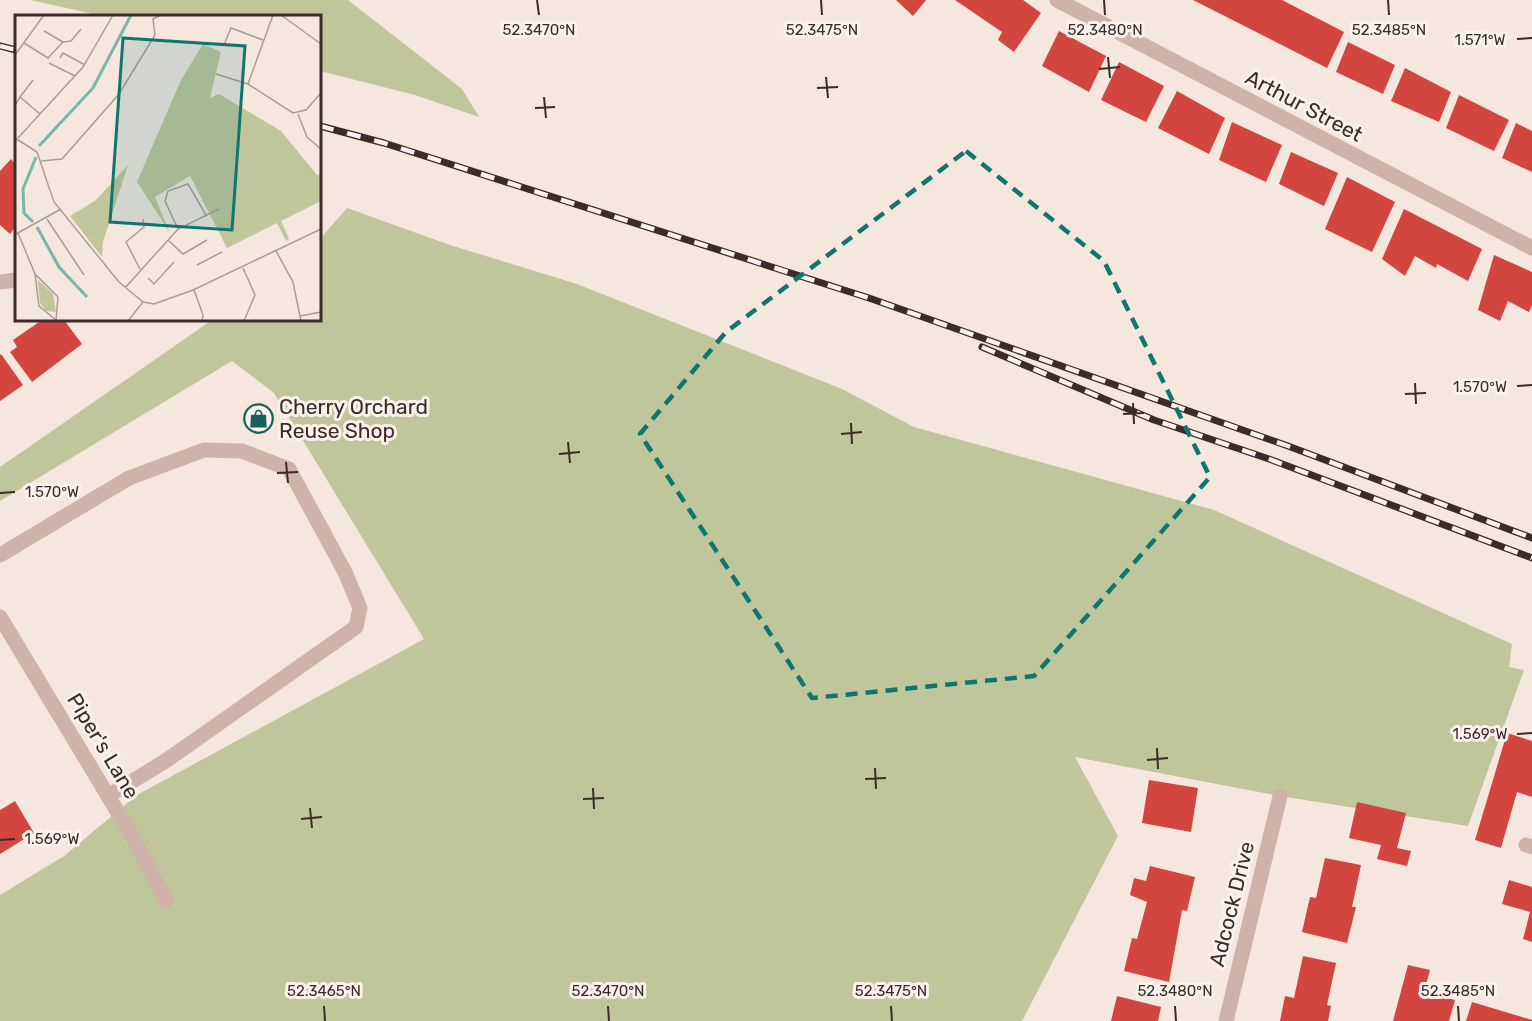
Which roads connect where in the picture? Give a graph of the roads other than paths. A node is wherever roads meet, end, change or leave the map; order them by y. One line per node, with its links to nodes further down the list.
1 (1057, 0): 2 (street, Arthur Street)
2 (1532, 248)
3 (15, 280): 4 (street)
4 (0, 282)
5 (0, 555): 7 (street)
6 (0, 616): 7 (street, Piper's Lane)
7 (108, 796): 9 (street, Piper's Lane)
8 (1280, 796): 10 (street, Adcock Drive)
9 (166, 900)
10 (1226, 1021)

